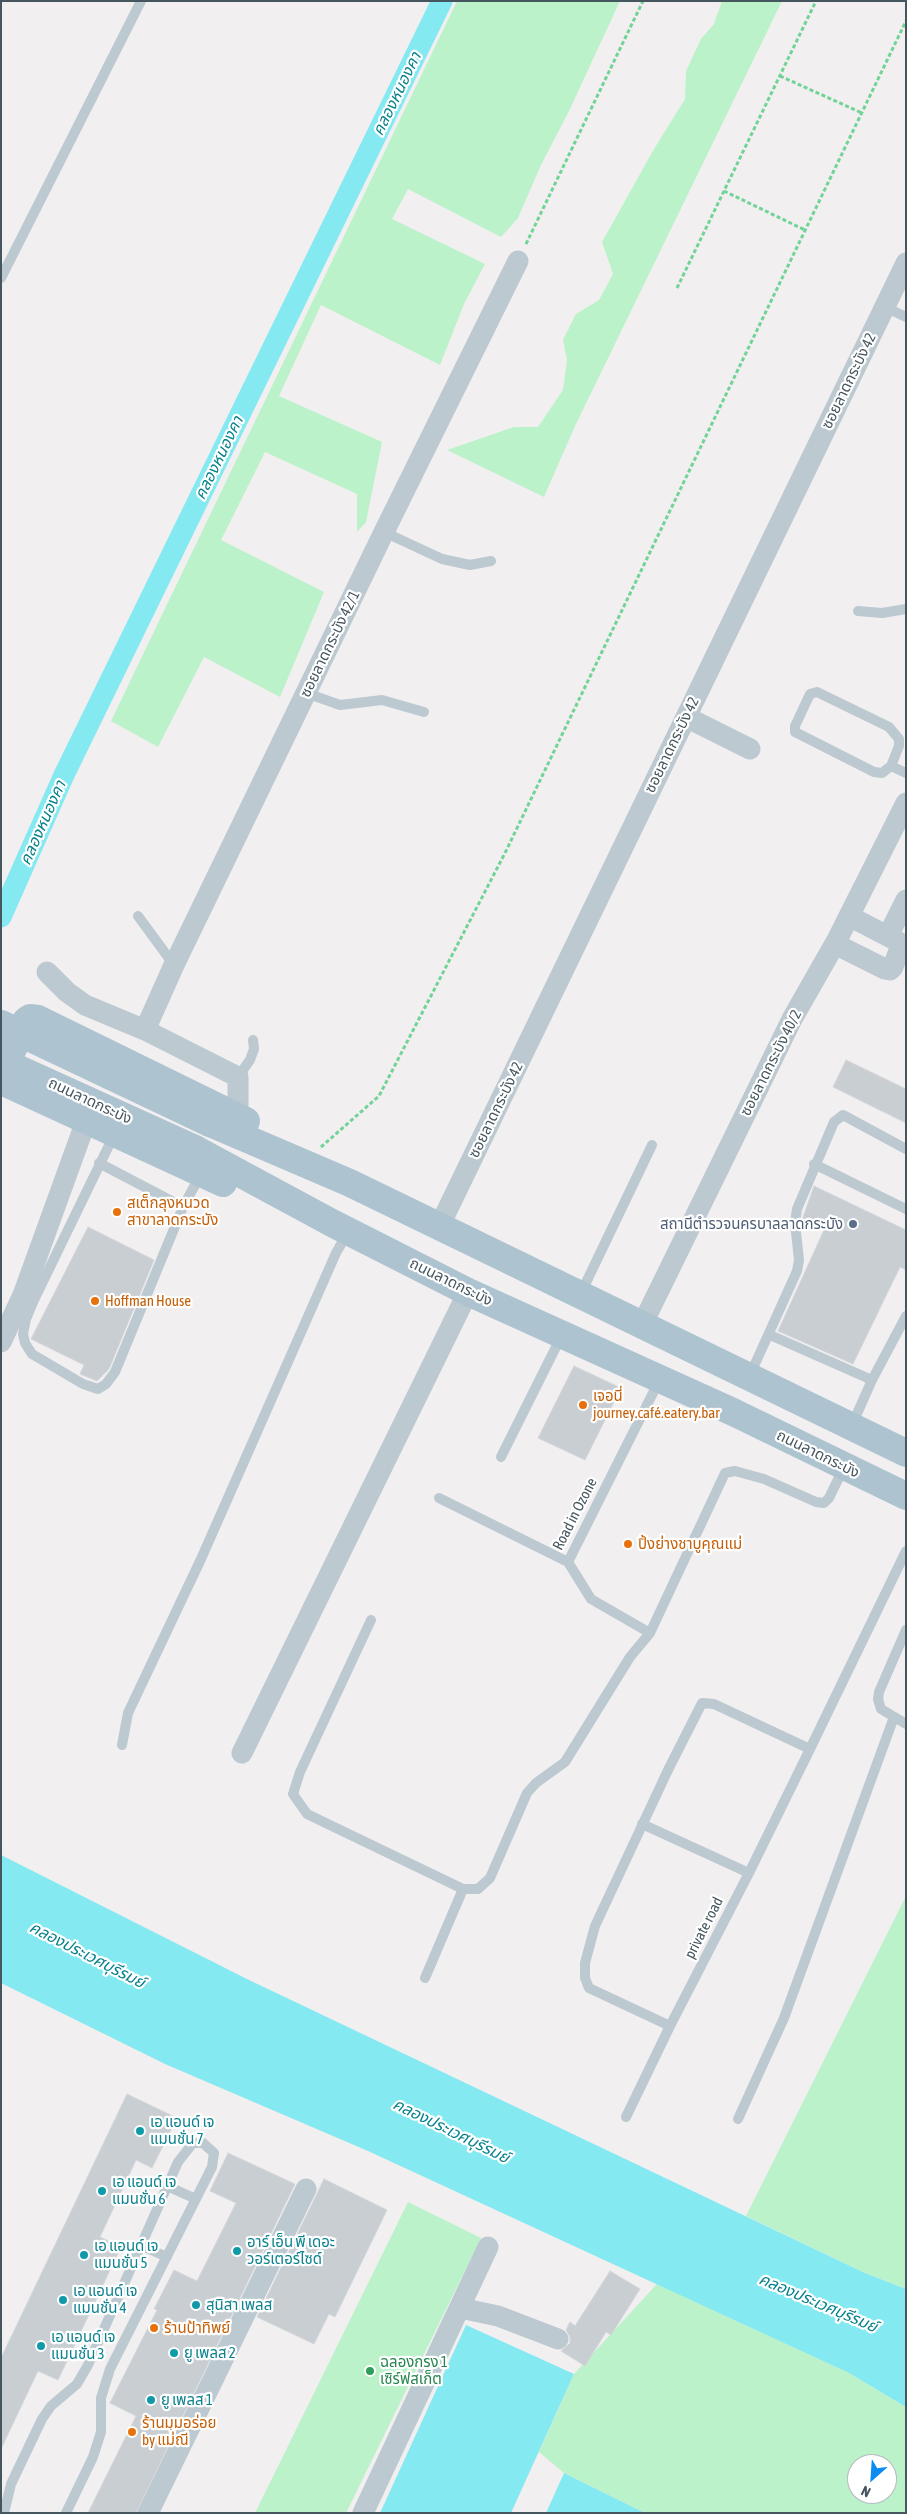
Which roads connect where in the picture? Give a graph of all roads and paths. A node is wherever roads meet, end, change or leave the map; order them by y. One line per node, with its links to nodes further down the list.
1 (141, 1): 11 (lane)
2 (642, 1): 9 (path)
3 (816, 1): 5 (path)
4 (906, 22): 6 (path)
5 (780, 76): 6 (path); 7 (path)
6 (862, 113): 8 (path)
7 (724, 191): 8 (path); 12 (path)
8 (805, 230): 44 (path)
9 (518, 261): 15 (street, ซอยลาดกระบัง 42/1)
10 (906, 263): 13 (street, ซอยลาดกระบัง 42)
11 (1, 278)
12 (677, 288)
13 (885, 306): 14 (lane); 21 (street, ซอยลาดกระบัง 42)
14 (906, 317)
15 (384, 532): 16 (lane); 19 (street, ซอยลาดกระบัง 42/1)
16 (491, 561)
17 (906, 609): 18 (lane)
18 (858, 611)
19 (306, 693): 20 (lane); 31 (street, ซอยลาดกระบัง 42/1)
20 (424, 712)
21 (686, 717): 22 (street); 52 (street, ซอยลาดกระบัง 42)
22 (750, 748)
23 (891, 766): 23 (lane); 24 (lane)
24 (906, 773)
25 (906, 803): 28 (street, ซอยลาดกระบัง 40/2)
26 (906, 900): 29 (street)
27 (138, 916): 31 (lane)
28 (849, 916): 29 (street); 30 (street, ซอยลาดกระบัง 40/2)
29 (888, 936): 30 (street)
30 (835, 944): 56 (street, ซอยลาดกระบัง 40/2)
31 (174, 965): 34 (street, ซอยลาดกระบัง 42/1)
32 (47, 972): 34 (street)
33 (1, 1024): 48 (main road, ถนนลาดกระบัง, bridge)
34 (145, 1030): 38 (street)
35 (253, 1040): 38 (lane)
36 (1, 1060): 45 (main road, ถนนลาดกระบัง, bridge)
37 (1, 1075): 39 (main road); 40 (main road)
38 (238, 1077): 39 (street)
39 (238, 1117): 44 (main road)
40 (86, 1121): 41 (main road); 59 (street)
41 (114, 1135): 45 (main road); 46 (lane)
42 (652, 1145): 54 (lane)
43 (906, 1149): 47 (lane)
44 (312, 1157): 48 (main road)
45 (198, 1161): 49 (lane); 51 (main road, ถนนลาดกระบัง)
46 (99, 1163): 49 (lane); 49 (lane)
47 (814, 1164): 50 (lane); 58 (lane)
48 (350, 1183): 52 (main road, ถนนลาดกระบัง)
49 (183, 1206)
50 (906, 1209)
51 (340, 1227): 53 (main road, ถนนลาดกระบัง); 77 (lane)
52 (439, 1228): 54 (main road, ถนนลาดกระบัง)
53 (468, 1292): 57 (main road, ถนนลาดกระบัง); 79 (street)
54 (579, 1296): 56 (main road, ถนนลาดกระบัง)
55 (906, 1316): 62 (lane)
56 (642, 1325): 60 (main road, ถนนลาดกระบัง)
57 (563, 1334): 61 (main road, ถนนลาดกระบัง); 66 (lane)
58 (770, 1335): 60 (lane); 62 (lane)
59 (1, 1342)
60 (750, 1376): 63 (main road); 64 (main road, ถนนลาดกระบัง)
61 (661, 1378): 63 (main road, ถนนลาดกระบัง); 71 (lane, Road in Ozone)
62 (872, 1380): 64 (lane)
63 (734, 1412): 67 (main road, ถนนลาดกระบัง)
64 (852, 1425): 65 (main road, ถนนลาดกระบัง)
65 (906, 1453)
66 (500, 1457)
67 (844, 1466): 68 (main road, ถนนลาดกระบัง); 74 (lane)
68 (906, 1496)
69 (439, 1498): 71 (lane, Road in Ozone)
70 (906, 1551): 78 (lane, private road)
71 (568, 1562): 74 (lane)
72 (371, 1620): 82 (lane)
73 (906, 1630): 75 (lane)
74 (650, 1633): 82 (lane)
75 (894, 1718): 76 (lane); 86 (lane)
76 (906, 1724)
77 (122, 1745)
78 (810, 1749): 80 (lane); 81 (lane, private road)
79 (242, 1753)
80 (642, 1824): 81 (lane); 84 (lane)
81 (749, 1873): 84 (lane, private road)
82 (463, 1889): 83 (lane)
83 (425, 1978)
84 (670, 2026): 85 (lane, private road)
85 (626, 2117)
86 (738, 2119)
87 (167, 2186): 89 (lane); 89 (lane); 90 (lane)
88 (306, 2189): 97 (street)
89 (196, 2199): 92 (lane)
90 (140, 2245): 92 (lane); 95 (lane)
91 (488, 2247): 93 (street)
92 (167, 2257): 96 (lane)
93 (460, 2308): 94 (street); 98 (street)
94 (558, 2339)
95 (4, 2513)
96 (66, 2513)
97 (148, 2513)
98 (363, 2513)

